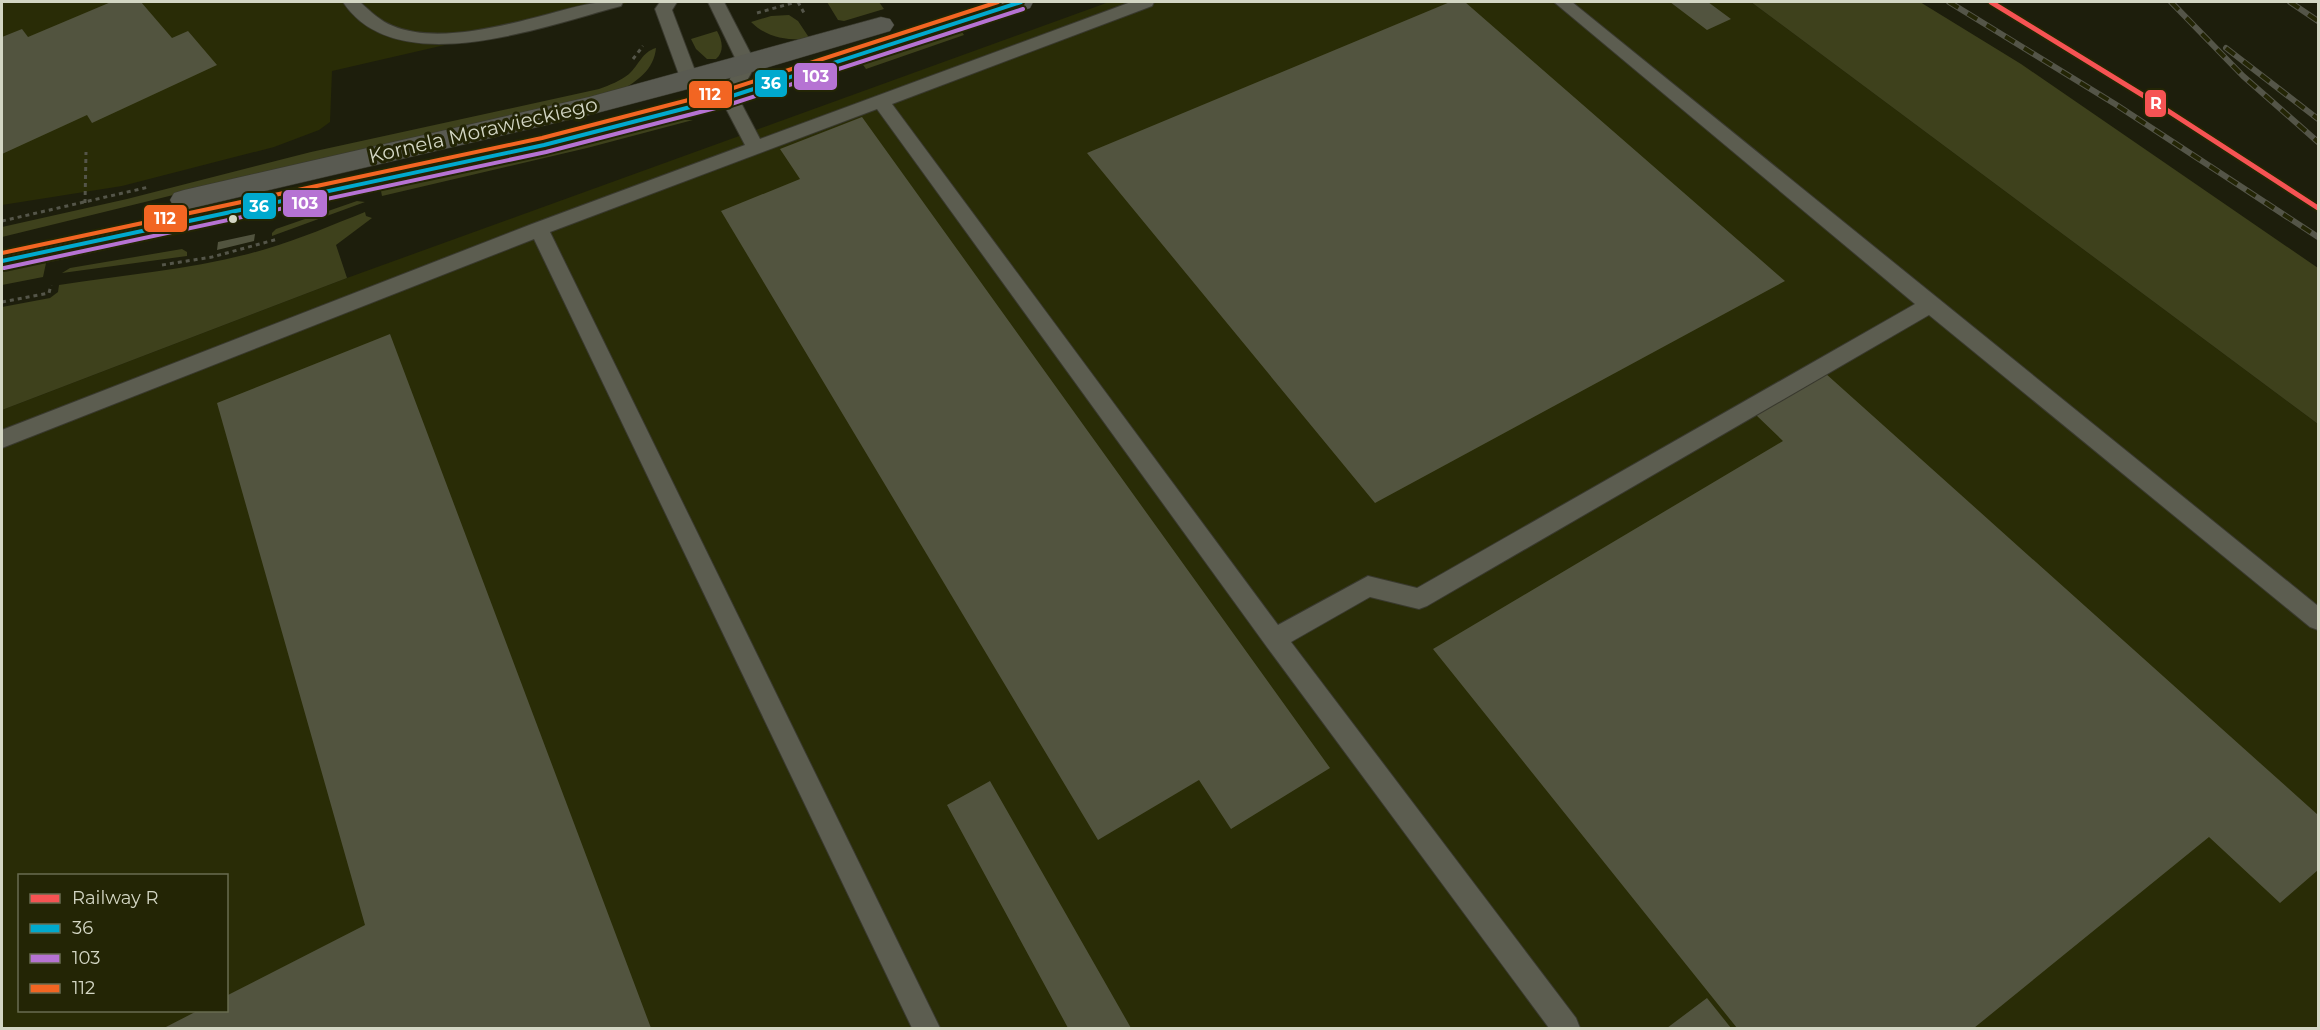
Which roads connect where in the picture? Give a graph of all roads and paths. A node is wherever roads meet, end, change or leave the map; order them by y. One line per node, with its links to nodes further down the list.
1 (351, 2): 2 (lane)
2 (615, 2)
3 (669, 2): 10 (lane)
4 (716, 2): 9 (lane)
5 (961, 2): 9 (street, Kornela Morawieckiego)
6 (1021, 2): 11 (street, Kornela Morawieckiego)
7 (1146, 2): 12 (lane)
8 (1563, 2): 19 (lane)
9 (747, 64): 10 (street, Kornela Morawieckiego); 11 (lane)
10 (690, 80): 11 (lane); 17 (street, Kornela Morawieckiego)
11 (729, 97): 13 (lane); 18 (street, Kornela Morawieckiego)
12 (880, 101): 13 (lane); 22 (lane)
13 (756, 148): 16 (lane)
14 (86, 152): 15 (path)
15 (85, 203)
16 (540, 229): 20 (lane); 23 (lane)
17 (2, 245)
18 (2, 261)
19 (1930, 305): 21 (lane); 22 (lane)
20 (2, 439)
21 (2319, 620)
22 (1275, 639): 24 (lane)
23 (926, 1029)
24 (1566, 1029)

